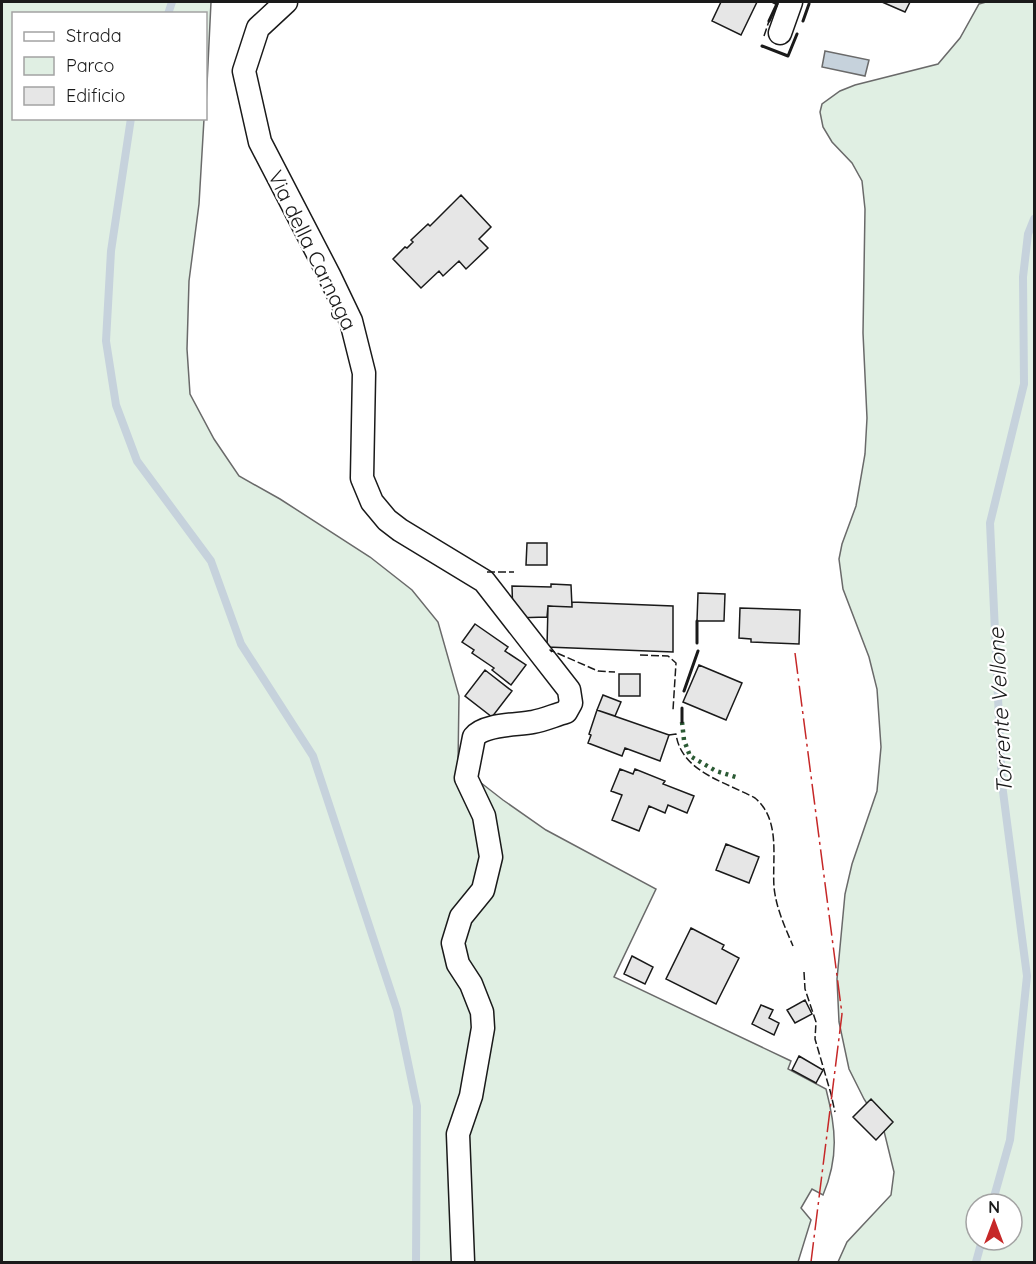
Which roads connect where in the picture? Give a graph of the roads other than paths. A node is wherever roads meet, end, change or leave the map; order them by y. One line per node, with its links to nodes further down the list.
1 (286, 2): 4 (street, Via della Carnaga)
2 (791, 2): 3 (street)
3 (780, 33)
4 (463, 1263)

